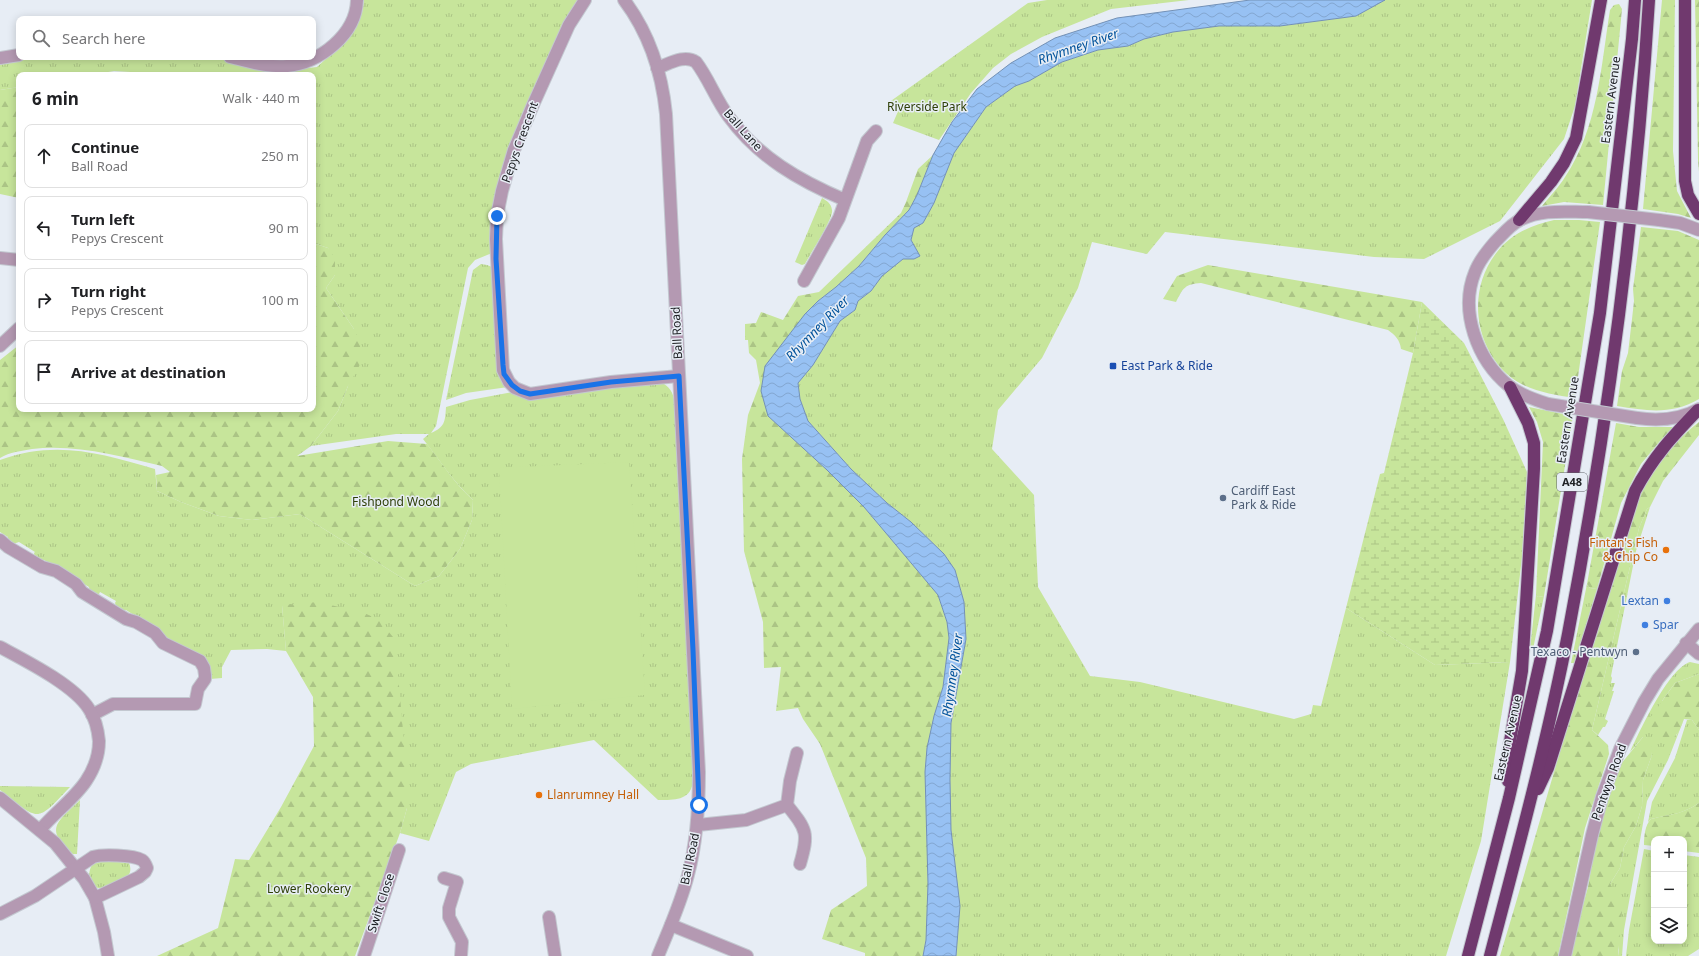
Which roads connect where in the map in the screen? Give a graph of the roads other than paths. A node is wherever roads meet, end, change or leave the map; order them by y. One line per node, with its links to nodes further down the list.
1 (357, 0): 9 (street)
2 (585, 0): 24 (street, Pepys Crescent)
3 (1601, 0): 17 (highway)
4 (1635, 0): 35 (highway, Eastern Avenue / A48)
5 (1649, 0): 36 (highway, A48)
6 (1685, 0): 16 (highway)
7 (626, 1): 13 (street, Ball Road)
8 (16, 55): 10 (street)
9 (316, 56)
10 (0, 58)
11 (243, 60): 12 (street)
12 (310, 60)
13 (657, 68): 15 (street, Ball Lane); 24 (street, Ball Road)
14 (876, 131): 15 (street)
15 (845, 200): 21 (street)
16 (1699, 214)
17 (1519, 220): 18 (street, bridge); 25 (street)
18 (1699, 230)
19 (0, 258): 20 (street)
20 (16, 260)
21 (804, 281)
22 (16, 331): 23 (street)
23 (0, 346)
24 (679, 376): 38 (street, Ball Road)
25 (1510, 387): 26 (street, bridge); 35 (highway)
26 (1698, 410): 36 (highway)
27 (0, 540): 32 (street)
28 (1699, 629): 29 (street, Pentwyn Road)
29 (1686, 643): 31 (street); 56 (street, Pentwyn Road)
30 (0, 647): 32 (street)
31 (1699, 654)
32 (92, 716): 39 (street)
33 (798, 753): 37 (street)
34 (0, 798): 39 (street)
35 (1509, 798): 54 (highway, Eastern Avenue / A48)
36 (1529, 804): 55 (highway, A48)
37 (787, 805): 38 (street); 41 (street)
38 (698, 825): 47 (street, Ball Road)
39 (40, 830): 42 (street)
40 (399, 850): 49 (street, Swift Close)
41 (800, 864)
42 (76, 869): 44 (street); 44 (street); 45 (street)
43 (444, 878): 50 (street)
44 (94, 898): 48 (street)
45 (0, 914)
46 (549, 917): 51 (street)
47 (671, 925): 52 (street, Ball Road); 53 (street)
48 (108, 956)
49 (364, 956)
50 (462, 956)
51 (555, 956)
52 (658, 956)
53 (747, 956)
54 (1468, 956)
55 (1490, 956)
56 (1565, 956)

